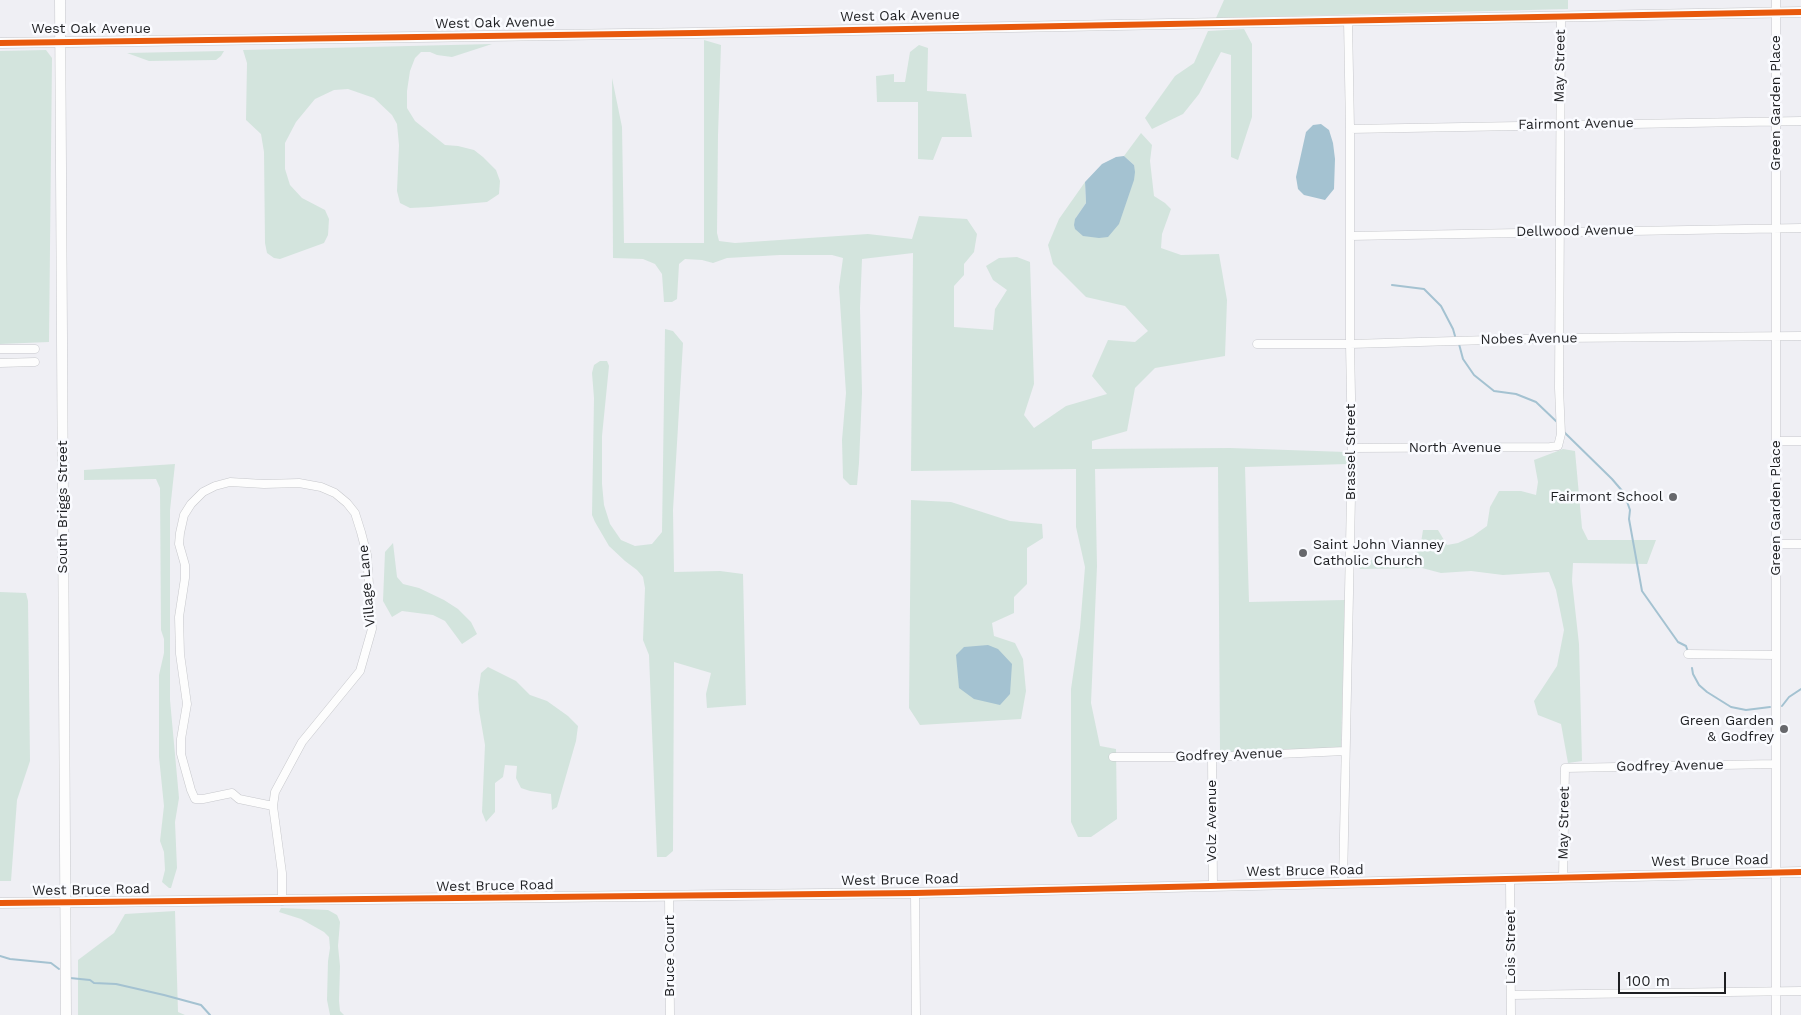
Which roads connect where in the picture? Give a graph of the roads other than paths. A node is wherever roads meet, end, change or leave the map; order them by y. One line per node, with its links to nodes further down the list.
1 (60, 0): 7 (street, South Briggs Street)
2 (1776, 0): 3 (street, Green Garden Place)
3 (1776, 12): 4 (street, West Oak Avenue); 5 (street, West Oak Avenue); 10 (street, Green Garden Place)
4 (1801, 12)
5 (1561, 17): 6 (street, West Oak Avenue); 11 (street, May Street)
6 (1348, 21): 7 (street, West Oak Avenue); 12 (street, Brassel Street)
7 (60, 41): 8 (street, West Oak Avenue); 50 (street, South Briggs Street)
8 (0, 43)
9 (1801, 121): 10 (street, Fairmont Avenue)
10 (1776, 122): 11 (street, Fairmont Avenue); 13 (street, Green Garden Place)
11 (1560, 124): 12 (street, Fairmont Avenue); 15 (street, May Street)
12 (1350, 129): 16 (street, Brassel Street)
13 (1776, 228): 14 (street, Dellwood Avenue); 15 (street, Dellwood Avenue); 17 (street, Green Garden Place)
14 (1801, 228)
15 (1560, 232): 16 (street, Dellwood Avenue); 19 (street, May Street)
16 (1350, 236): 21 (street, Brassel Street)
17 (1776, 336): 18 (street, Nobes Avenue); 19 (street, Nobes Avenue); 26 (street, Green Garden Place)
18 (1801, 336)
19 (1559, 338): 21 (street, Nobes Avenue); 28 (street, May Street)
20 (1257, 344): 21 (street, Nobes Avenue)
21 (1350, 344): 29 (street, Brassel Street)
22 (0, 349): 23 (street)
23 (35, 349)
24 (35, 362): 25 (street)
25 (0, 363)
26 (1776, 441): 27 (street); 30 (street, Green Garden Place)
27 (1801, 441)
28 (1558, 446): 29 (street, North Avenue)
29 (1352, 448): 34 (street, Brassel Street)
30 (1776, 544): 31 (street); 33 (street, Green Garden Place)
31 (1801, 544)
32 (1688, 654): 33 (street)
33 (1776, 655): 37 (street, Green Garden Place)
34 (1345, 751): 36 (street, Godfrey Avenue); 44 (street, Brassel Street)
35 (1113, 757): 36 (street, Godfrey Avenue)
36 (1212, 757): 45 (street, Volz Avenue)
37 (1776, 764): 38 (street, Godfrey Avenue); 40 (street, Green Garden Place)
38 (1566, 768): 42 (street, May Street)
39 (273, 806): 39 (street, Village Lane); 48 (street, Village Lane)
40 (1776, 872): 41 (street, West Bruce Road); 42 (street, West Bruce Road); 52 (street, Green Garden Place)
41 (1801, 872)
42 (1563, 877): 43 (street, West Bruce Road)
43 (1510, 879): 44 (street, West Bruce Road); 53 (street, Lois Street)
44 (1343, 883): 45 (street, West Bruce Road)
45 (1213, 886): 46 (street, West Bruce Road)
46 (915, 893): 47 (street, West Bruce Road); 56 (street)
47 (669, 896): 48 (street, West Bruce Road); 55 (street, Bruce Court)
48 (282, 901): 50 (street, West Bruce Road)
49 (0, 903): 50 (street, West Bruce Road)
50 (65, 903): 54 (street, South Briggs Street)
51 (1801, 991): 52 (street)
52 (1776, 992): 53 (street); 58 (street, Green Garden Place)
53 (1510, 996): 57 (street, Lois Street)
54 (66, 1015)
55 (670, 1015)
56 (916, 1015)
57 (1511, 1015)
58 (1776, 1015)

